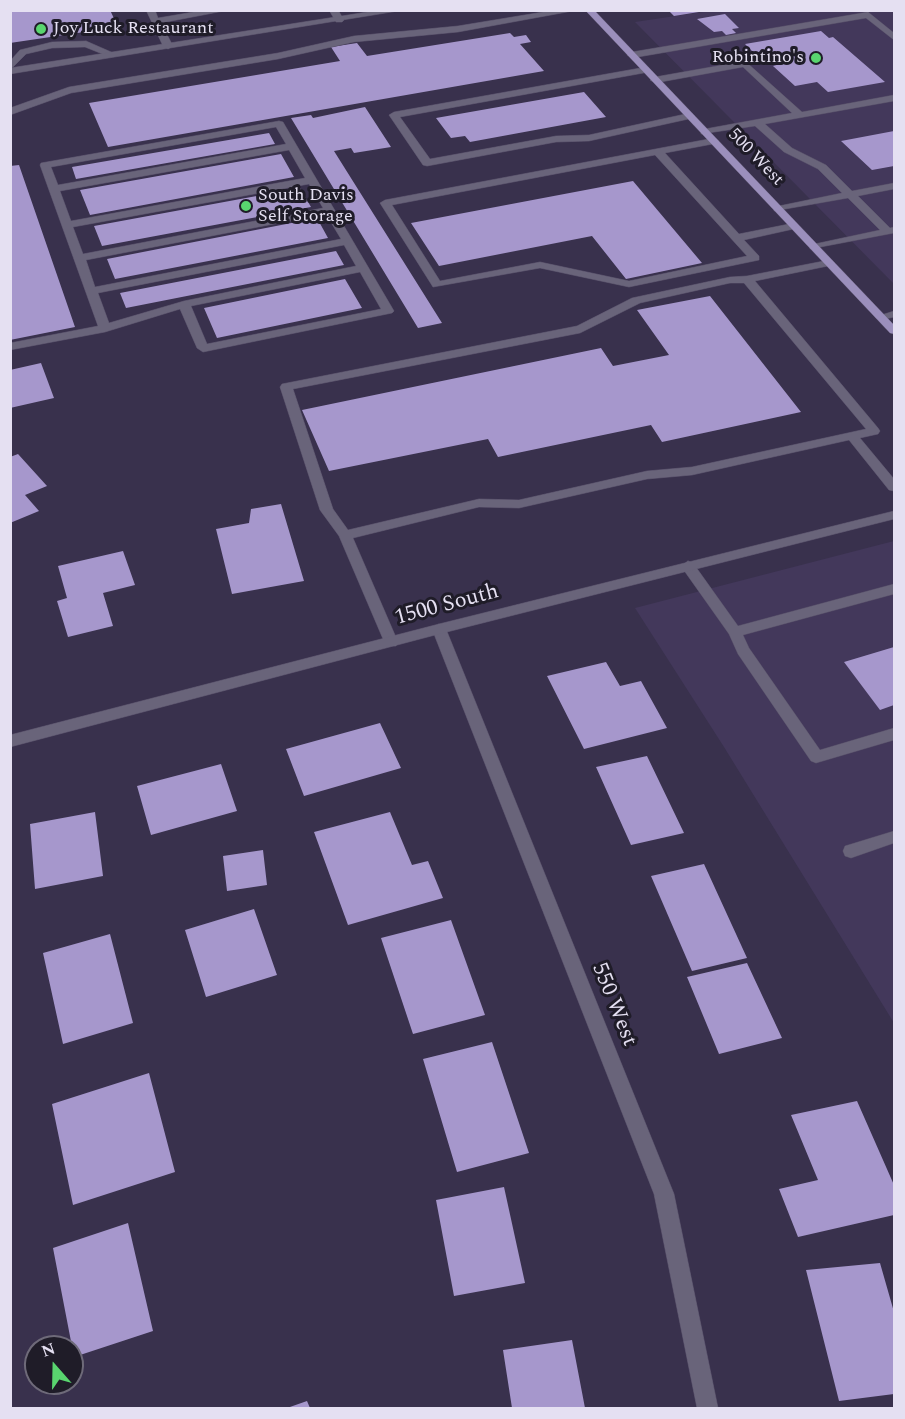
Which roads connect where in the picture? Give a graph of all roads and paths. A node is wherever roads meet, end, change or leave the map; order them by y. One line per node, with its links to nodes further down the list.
1 (150, 10): 8 (street)
2 (225, 10): 8 (street)
3 (333, 10): 7 (street)
4 (400, 10): 7 (street)
5 (574, 10): 17 (street)
6 (589, 10): 12 (main road, 500 West)
7 (339, 20): 10 (street)
8 (156, 21): 10 (street)
9 (894, 37): 12 (street)
10 (168, 46): 11 (street)
11 (113, 55): 13 (street); 13 (street)
12 (632, 55): 14 (main road, 500 West)
13 (10, 69)
14 (646, 70): 15 (main road, 500 West); 19 (street)
15 (655, 80): 18 (street); 19 (main road, 500 West)
16 (894, 98): 18 (street)
17 (10, 112)
18 (800, 115): 20 (street)
19 (690, 116): 21 (main road, 500 West)
20 (756, 122): 21 (street); 28 (street)
21 (705, 132): 22 (main road, 500 West)
22 (714, 141): 24 (street); 29 (main road, 500 West)
23 (292, 146): 25 (street); 27 (street); 27 (street)
24 (658, 152): 34 (street); 34 (street)
25 (311, 180): 30 (street); 31 (street)
26 (894, 186): 28 (street)
27 (54, 189): 31 (street)
28 (851, 195): 29 (street); 33 (street)
29 (778, 209): 32 (main road, 500 West)
30 (329, 210): 35 (street); 37 (street)
31 (67, 225): 37 (street)
32 (794, 226): 34 (street); 36 (main road, 500 West)
33 (891, 231): 36 (street)
34 (737, 238)
35 (347, 241): 39 (street); 41 (street)
36 (814, 247): 38 (main road, 500 West)
37 (79, 258): 41 (street)
38 (829, 263): 40 (street); 44 (main road, 500 West)
39 (363, 268): 42 (street); 42 (street)
40 (747, 279): 48 (street); 51 (street)
41 (91, 291): 45 (street)
42 (184, 304): 45 (street)
43 (894, 314): 44 (street)
44 (881, 317): 46 (main road, 500 West)
45 (105, 328): 47 (street)
46 (894, 331)
47 (10, 347)
48 (852, 436): 49 (street); 51 (street)
49 (894, 487)
50 (894, 515): 52 (street, 1500 South)
51 (345, 535): 56 (street)
52 (688, 566): 54 (street, 1500 South); 55 (street)
53 (894, 590): 55 (street)
54 (439, 629): 56 (street, 1500 South); 61 (street, 550 West)
55 (735, 632): 57 (street)
56 (391, 642): 58 (street, 1500 South)
57 (894, 734)
58 (10, 741)
59 (894, 837): 60 (street)
60 (851, 851)
61 (708, 1408)

